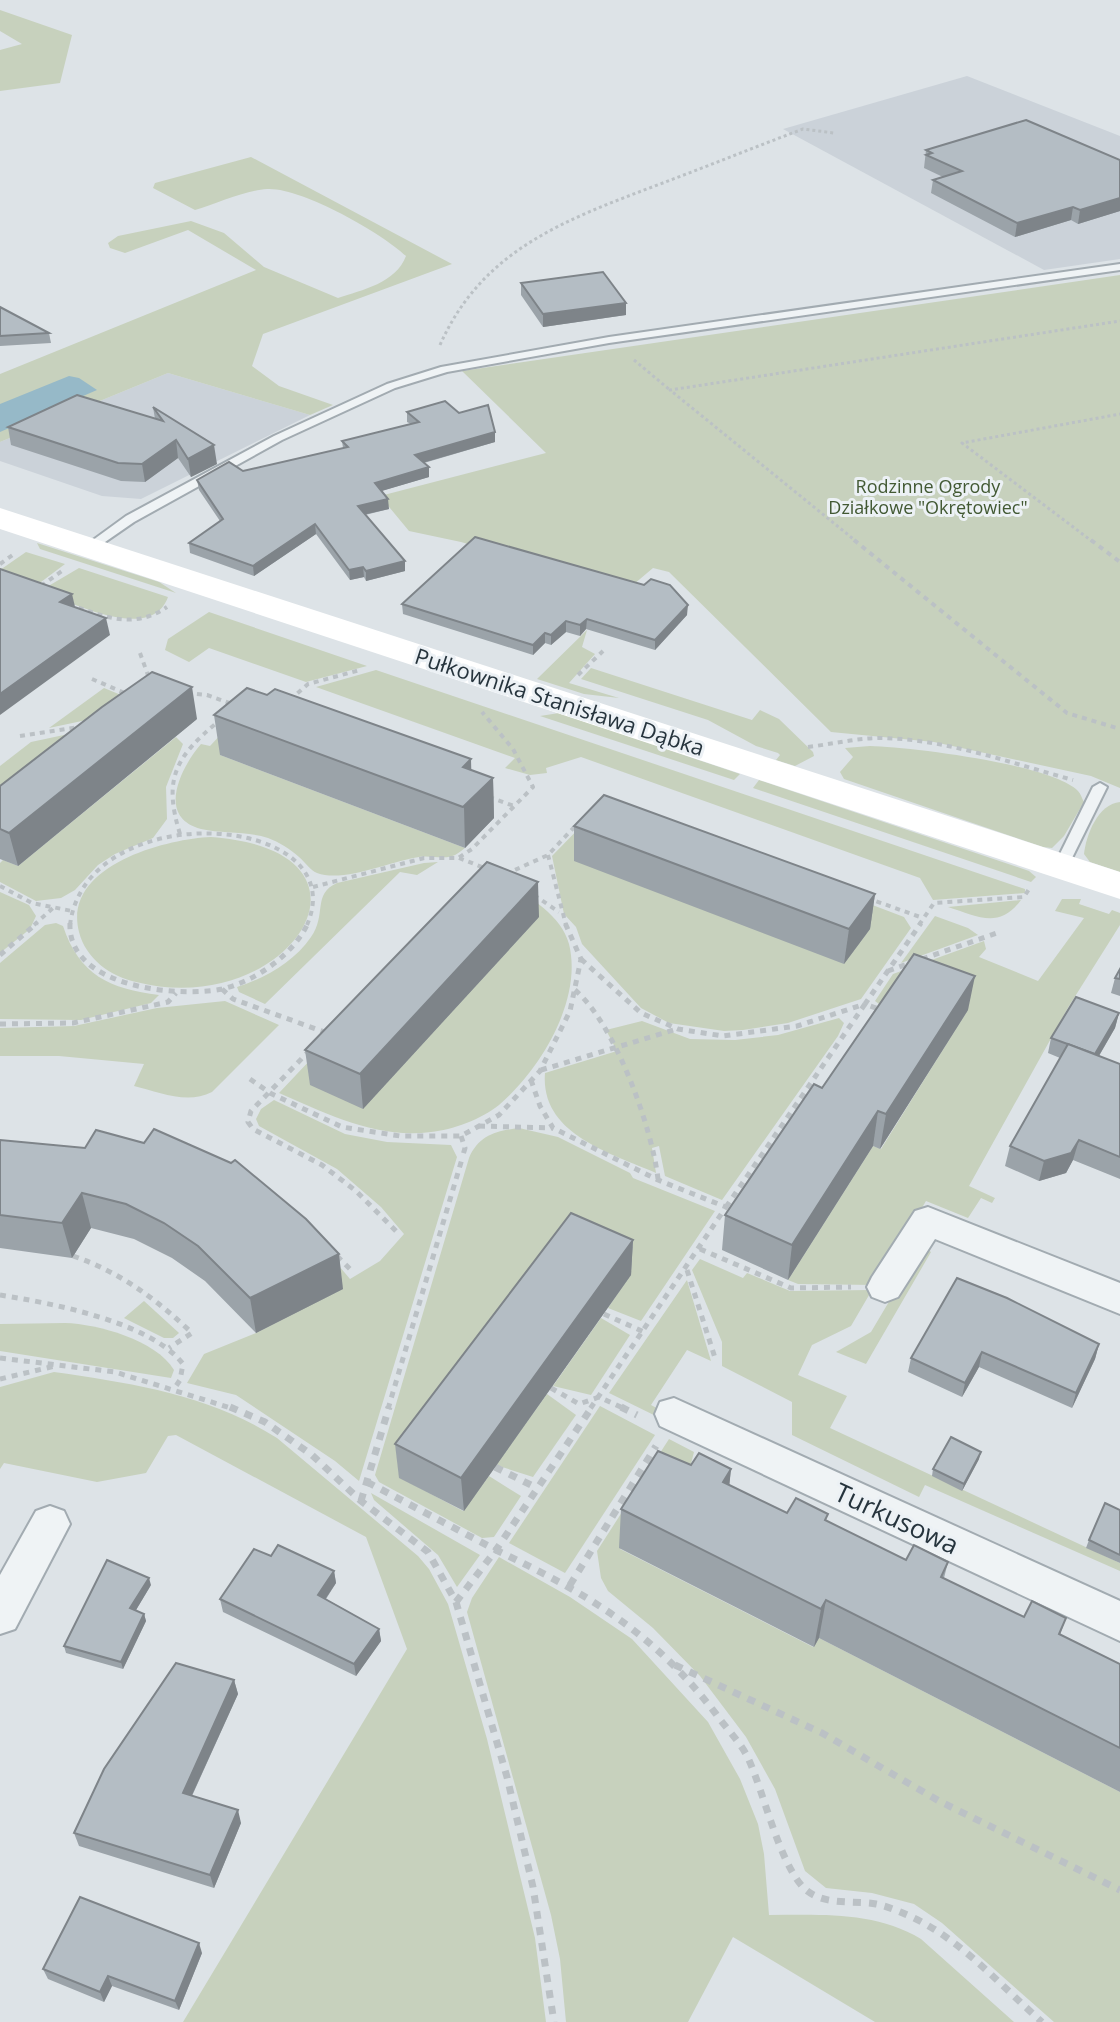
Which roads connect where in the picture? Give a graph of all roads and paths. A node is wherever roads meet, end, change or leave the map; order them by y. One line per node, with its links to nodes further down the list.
1 (834, 133): 5 (path)
2 (1120, 267): 4 (lane)
3 (1120, 321): 6 (path)
4 (609, 340): 5 (lane); 6 (path)
5 (445, 369): 9 (lane)
6 (670, 390): 23 (path)
7 (1120, 414): 10 (path)
8 (0, 518): 9 (street, Pułkownika Stanisława Dąbka)
9 (76, 559): 11 (path); 34 (street, Pułkownika Stanisława Dąbka)
10 (1120, 562)
11 (34, 592)
12 (174, 596): 13 (path)
13 (60, 601)
14 (140, 653): 17 (path)
15 (363, 669): 21 (path)
16 (92, 679): 19 (path)
17 (152, 686)
18 (178, 692): 30 (path)
19 (135, 698)
20 (473, 702): 28 (path)
21 (287, 703)
22 (86, 726): 24 (path)
23 (1120, 729)
24 (20, 736)
25 (825, 745): 26 (path)
26 (1100, 787): 34 (lane)
27 (486, 796): 28 (path)
28 (514, 806): 32 (path)
29 (585, 816): 31 (path)
30 (180, 834): 38 (path); 42 (path)
31 (548, 855): 35 (path); 43 (path)
32 (458, 858): 33 (path); 38 (path)
33 (490, 870)
34 (1046, 876): 37 (street, Pułkownika Stanisława Dąbka); 44 (path)
35 (508, 877)
36 (0, 886): 41 (path)
37 (1120, 886)
38 (313, 887): 49 (path)
39 (534, 894): 43 (path)
40 (865, 897): 44 (path)
41 (53, 908): 42 (path); 46 (path)
42 (72, 911): 51 (path)
43 (560, 912): 47 (path)
44 (923, 918): 48 (path)
45 (1000, 932): 48 (path)
46 (0, 955)
47 (581, 959): 50 (path); 56 (path)
48 (887, 971): 52 (path)
49 (222, 989): 51 (path); 57 (path)
50 (574, 990): 59 (path); 60 (path)
51 (176, 993): 55 (path)
52 (865, 1004): 53 (path); 56 (path); 61 (path)
53 (890, 1014)
54 (337, 1023): 57 (path)
55 (0, 1024)
56 (678, 1029): 59 (path)
57 (327, 1033): 58 (path); 65 (path)
58 (338, 1038)
59 (612, 1050): 60 (path); 71 (path)
60 (540, 1071): 63 (path)
61 (817, 1075): 64 (path); 69 (path)
62 (250, 1079): 65 (path)
63 (531, 1080): 66 (path); 67 (path)
64 (830, 1080)
65 (270, 1093): 68 (path); 74 (path)
66 (478, 1126): 67 (path); 68 (path)
67 (553, 1128): 71 (path)
68 (461, 1136): 93 (path)
69 (772, 1141): 70 (path); 72 (path)
70 (781, 1145)
71 (658, 1180): 72 (path)
72 (726, 1207): 73 (path); 75 (path)
73 (736, 1210)
74 (396, 1231)
75 (700, 1249): 78 (path); 80 (path)
76 (334, 1253): 79 (path)
77 (73, 1256): 85 (path)
78 (687, 1269): 84 (path); 87 (path)
79 (353, 1272)
80 (885, 1287): 82 (street)
81 (0, 1295): 85 (path)
82 (1120, 1299)
83 (604, 1314): 84 (path)
84 (644, 1332): 94 (path)
85 (169, 1348): 90 (path)
86 (0, 1358): 88 (path)
87 (716, 1361)
88 (60, 1364): 89 (path); 90 (path)
89 (0, 1379)
90 (174, 1389): 95 (path)
91 (674, 1414): 98 (path); 101 (street, Turkusowa)
92 (495, 1467): 94 (path)
93 (367, 1482): 95 (path); 97 (path)
94 (538, 1488): 97 (path)
95 (361, 1501): 99 (path)
96 (50, 1524): 100 (street)
97 (496, 1550): 98 (path); 99 (path)
98 (570, 1585): 102 (path)
99 (456, 1602): 104 (path)
100 (0, 1615)
101 (1120, 1622)
102 (671, 1663): 103 (path); 105 (path)
103 (1120, 1890)
104 (554, 2022)
105 (1042, 2022)

